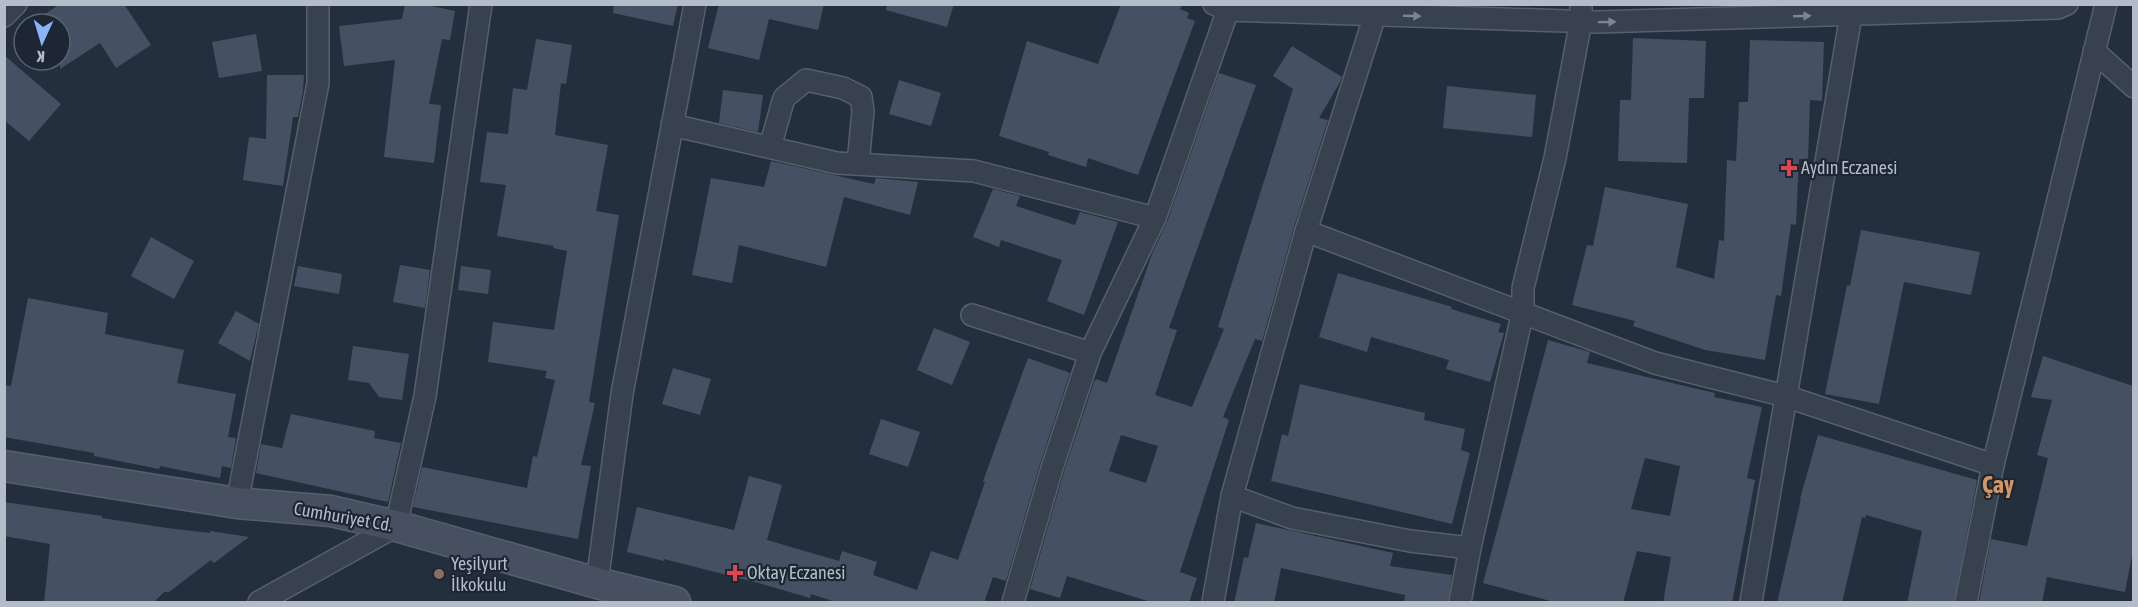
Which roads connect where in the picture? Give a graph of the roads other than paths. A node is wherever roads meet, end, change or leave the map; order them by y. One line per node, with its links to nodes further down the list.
1 (16, 4): 11 (street)
2 (318, 4): 26 (street)
3 (481, 4): 27 (street)
4 (695, 4): 14 (street)
5 (2067, 4): 10 (street)
6 (2106, 4): 12 (street)
7 (1224, 6): 9 (street); 17 (street)
8 (1581, 13): 9 (street, one-way to 8); 10 (street, one-way to 10); 19 (street)
9 (1375, 15): 18 (street)
10 (1851, 15): 22 (street)
11 (4, 16)
12 (2094, 51): 13 (street); 23 (street)
13 (2133, 87)
14 (672, 125): 15 (street); 29 (street)
15 (770, 147): 16 (street); 16 (street)
16 (858, 164): 17 (street)
17 (1155, 218): 21 (street)
18 (1306, 231): 19 (street); 25 (street)
19 (1523, 311): 22 (street); 28 (street)
20 (972, 315): 21 (street)
21 (1090, 353): 32 (street)
22 (1785, 396): 23 (street); 35 (street)
23 (1993, 465): 36 (street)
24 (4, 466): 26 (main road, Cumhuriyet Cd.)
25 (1232, 496): 28 (street); 33 (street)
26 (237, 503): 27 (main road, Cumhuriyet Cd.)
27 (396, 525): 29 (main road, Cumhuriyet Cd.); 30 (street)
28 (1470, 548): 34 (street)
29 (597, 583): 31 (main road, Cumhuriyet Cd.)
30 (258, 603)
31 (675, 603)
32 (1013, 603)
33 (1213, 603)
34 (1460, 603)
35 (1750, 603)
36 (1966, 603)

